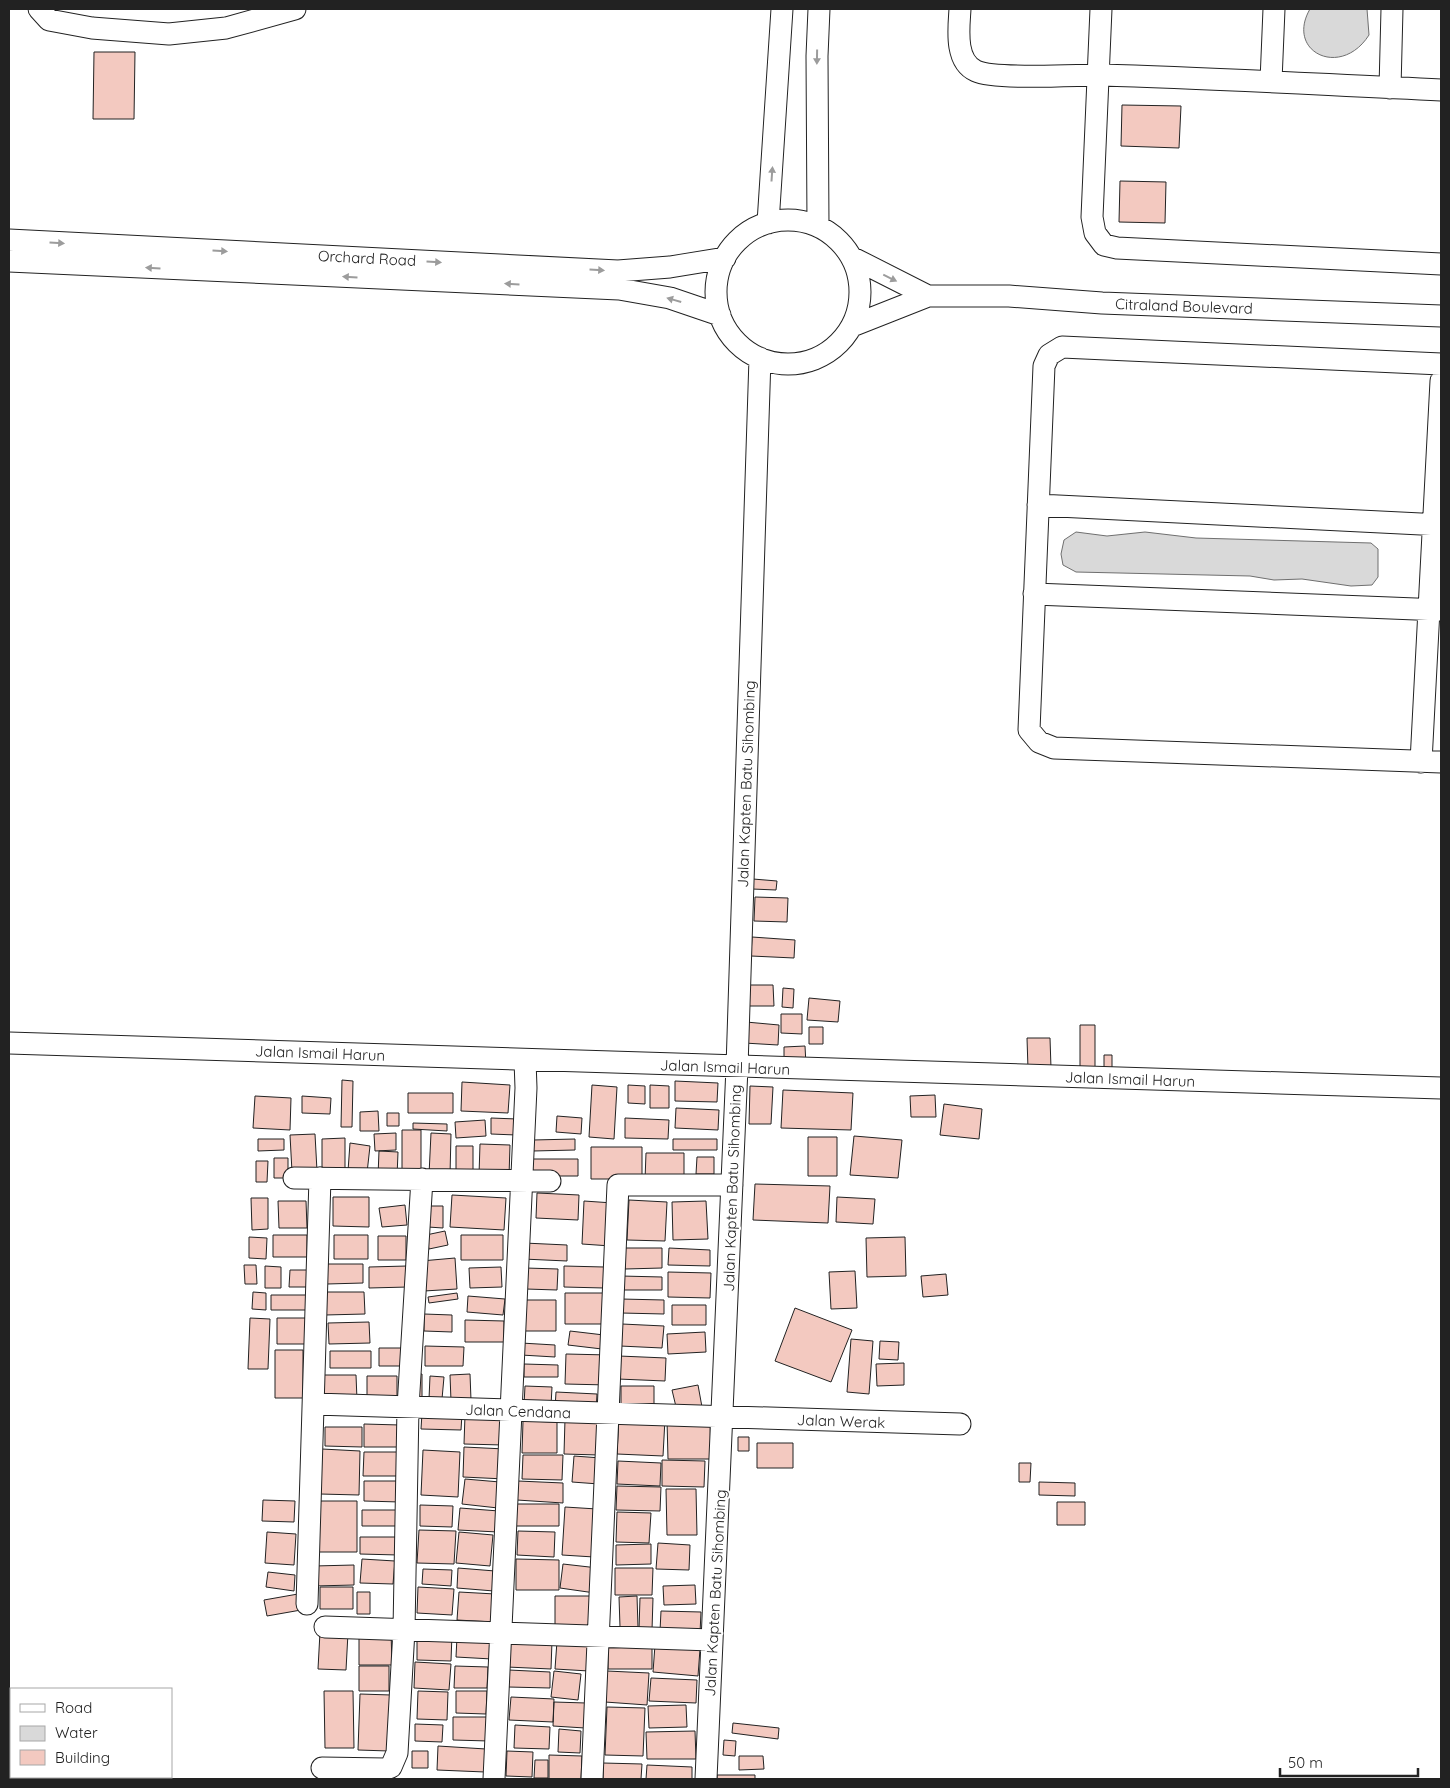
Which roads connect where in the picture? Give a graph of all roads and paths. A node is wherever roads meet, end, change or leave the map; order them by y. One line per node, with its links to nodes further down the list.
1 (295, 9): 8 (street)
2 (782, 9): 13 (street, one-way to 2)
3 (820, 9): 14 (street, one-way to 14)
4 (960, 9): 9 (street)
5 (1101, 9): 9 (street)
6 (1274, 9): 10 (street)
7 (1392, 9): 11 (street)
8 (48, 12)
9 (1100, 75): 10 (street); 19 (street)
10 (1271, 81): 11 (street)
11 (1390, 88): 12 (street)
12 (1441, 90)
13 (768, 223): 14 (street); 16 (street)
14 (818, 226): 17 (street)
15 (9, 240): 16 (street, Orchard Road, one-way to 16)
16 (725, 258): 21 (street)
17 (853, 258): 20 (street, Citraland Boulevard, one-way to 20); 23 (street)
18 (9, 261): 21 (street, Orchard Road, one-way to 18)
19 (1441, 264)
20 (928, 296): 22 (street, Citraland Boulevard); 23 (street, Citraland Boulevard)
21 (720, 315): 24 (street)
22 (1441, 316)
23 (852, 326): 24 (street)
24 (760, 358): 34 (street, Jalan Kapten Batu Sihombing)
25 (1441, 364): 27 (street)
26 (1441, 380): 28 (street)
27 (1038, 505): 28 (street); 29 (street)
28 (1437, 525): 30 (street)
29 (1034, 594): 30 (street); 31 (street)
30 (1435, 610): 31 (street)
31 (1431, 762)
32 (9, 1043): 33 (street, Jalan Ismail Harun)
33 (525, 1060): 34 (street, Jalan Ismail Harun); 39 (street)
34 (737, 1067): 35 (street, Jalan Ismail Harun); 41 (street, Jalan Kapten Batu Sihombing)
35 (1441, 1088)
36 (294, 1178): 37 (street)
37 (320, 1178): 38 (street); 42 (street)
38 (422, 1179): 39 (street); 43 (street)
39 (522, 1181): 40 (street); 44 (street)
40 (550, 1181)
41 (732, 1185): 45 (street); 46 (street, Jalan Kapten Batu Sihombing)
42 (314, 1404): 43 (street, Jalan Cendana); 48 (street)
43 (408, 1407): 44 (street, Jalan Cendana); 50 (street)
44 (511, 1410): 45 (street, Jalan Cendana); 51 (street)
45 (608, 1414): 46 (street, Jalan Cendana); 52 (street)
46 (722, 1417): 47 (street, Jalan Werak); 53 (street, Jalan Kapten Batu Sihombing)
47 (960, 1424)
48 (307, 1604)
49 (325, 1627): 50 (street)
50 (404, 1630): 51 (street); 54 (street)
51 (501, 1634): 52 (street); 55 (street)
52 (598, 1638): 53 (street); 56 (street)
53 (712, 1640): 57 (street, Jalan Kapten Batu Sihombing)
54 (322, 1768)
55 (494, 1779)
56 (592, 1779)
57 (706, 1779)

